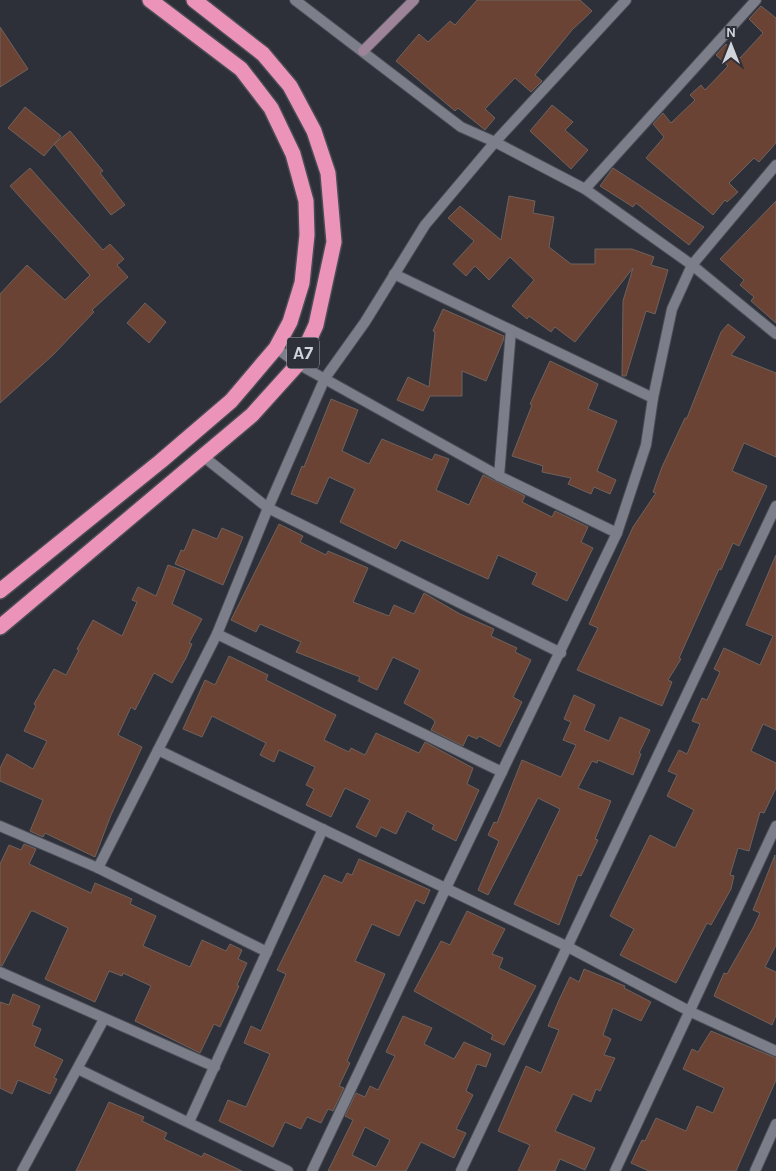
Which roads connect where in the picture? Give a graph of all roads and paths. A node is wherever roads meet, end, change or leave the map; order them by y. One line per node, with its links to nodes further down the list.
1 (150, 0): 15 (highway, A7)
2 (194, 0): 16 (highway, A7)
3 (295, 0): 7 (street)
4 (414, 0): 7 (main road)
5 (626, 0): 8 (street)
6 (756, 0): 10 (street)
7 (363, 52): 8 (street)
8 (495, 142): 10 (street); 12 (street)
9 (776, 165): 11 (street)
10 (585, 189): 11 (street)
11 (692, 265): 14 (street); 18 (street)
12 (394, 274): 13 (street); 17 (street)
13 (511, 330): 18 (street); 20 (street)
14 (776, 334)
15 (276, 348): 16 (street); 24 (highway, A7)
16 (298, 364): 17 (street); 19 (highway, A7)
17 (325, 378): 20 (street); 22 (street)
18 (653, 398): 23 (street)
19 (204, 457): 22 (street); 25 (highway, A7)
20 (499, 476): 23 (street)
21 (776, 506): 35 (street)
22 (268, 508): 26 (street); 27 (street)
23 (617, 533): 27 (street)
24 (0, 591)
25 (0, 627)
26 (217, 634): 28 (street); 29 (street)
27 (561, 653): 29 (street)
28 (158, 750): 32 (street); 33 (street)
29 (502, 772): 34 (street)
30 (0, 826): 33 (street)
31 (776, 826): 38 (street)
32 (323, 829): 34 (street); 36 (street)
33 (98, 868): 36 (street)
34 (446, 888): 35 (street); 47 (street)
35 (568, 947): 38 (street); 48 (street)
36 (267, 952): 41 (street)
37 (0, 972): 39 (street)
38 (691, 1012): 40 (street); 49 (street)
39 (104, 1019): 41 (street); 42 (street)
40 (776, 1051)
41 (215, 1067): 43 (street)
42 (78, 1069): 43 (street); 45 (street)
43 (189, 1122): 46 (street)
44 (776, 1124): 50 (street)
45 (22, 1171)
46 (288, 1171)
47 (312, 1171)
48 (461, 1171)
49 (615, 1171)
50 (755, 1171)

